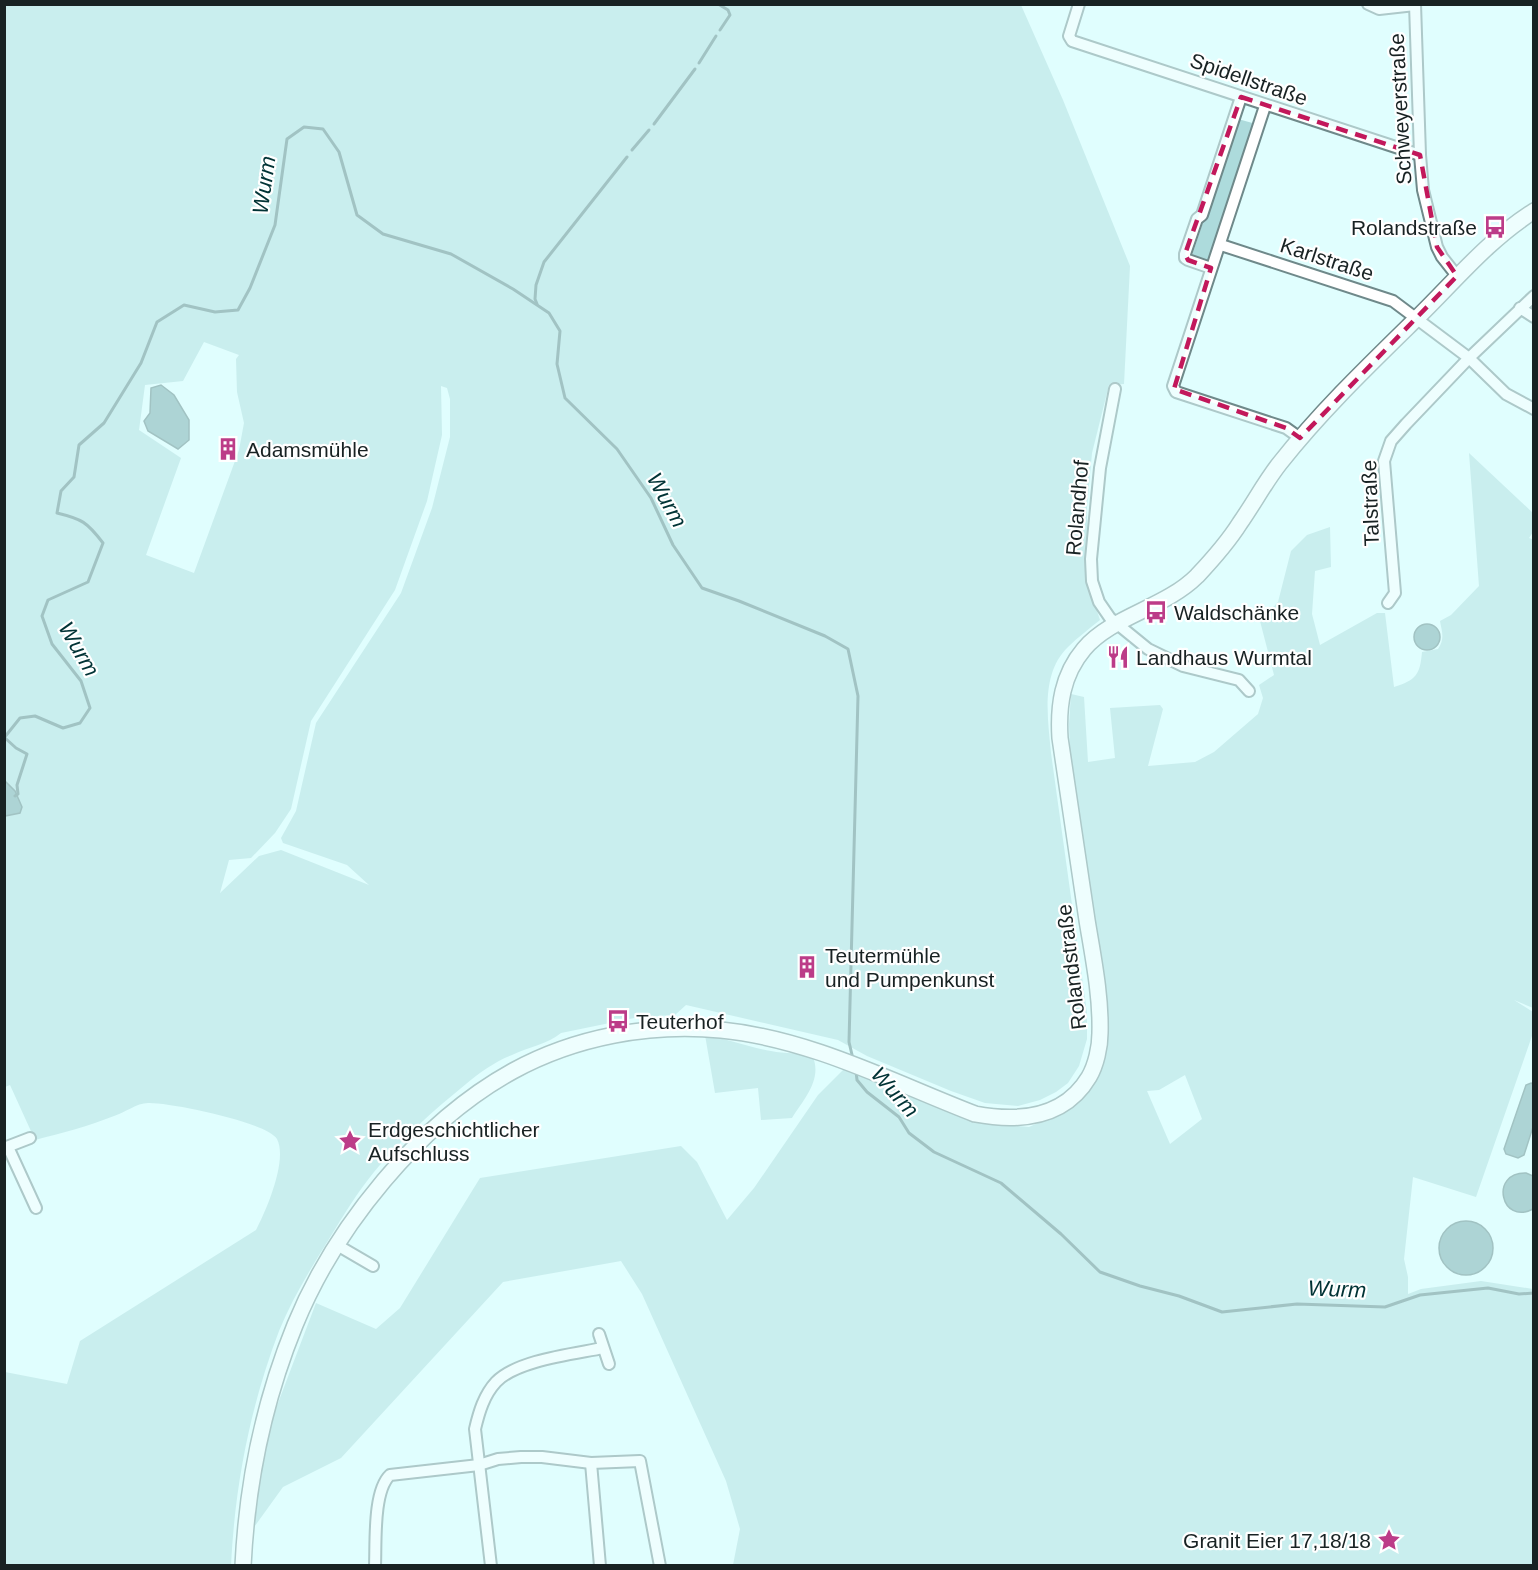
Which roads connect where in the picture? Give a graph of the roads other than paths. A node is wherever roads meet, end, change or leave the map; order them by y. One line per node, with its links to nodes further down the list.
1 (1079, 4): 4 (street, Spidellstraße)
2 (1368, 4): 3 (street)
3 (1415, 5): 6 (street, Schweyerstraße)
4 (1241, 98): 5 (street, Spidellstraße); 9 (street)
5 (1265, 106): 6 (street, Spidellstraße); 8 (street)
6 (1420, 155): 10 (street, Schweyerstraße)
7 (1533, 211): 10 (main road, Rolandstraße)
8 (1221, 245): 9 (street); 14 (street, Karlstraße)
9 (1211, 268): 18 (street)
10 (1457, 276): 14 (main road, Rolandstraße)
11 (1533, 296): 12 (street, Talstraße)
12 (1520, 308): 13 (street); 15 (street, Talstraße)
13 (1533, 317)
14 (1417, 318): 15 (street, Karlstraße); 18 (main road, Rolandstraße)
15 (1469, 357): 17 (street, Karlstraße); 19 (street, Talstraße)
16 (1115, 389): 20 (street, Rolandhof)
17 (1533, 409)
18 (1300, 438): 20 (main road, Rolandstraße)
19 (1388, 603)
20 (1118, 624): 21 (street); 25 (main road, Rolandstraße)
21 (1249, 691)
22 (30, 1138): 23 (street)
23 (6, 1147): 24 (street)
24 (36, 1208)
25 (337, 1245): 26 (street); 32 (main road, Rolandstraße)
26 (373, 1266)
27 (599, 1334): 28 (street)
28 (603, 1347): 29 (street); 31 (street)
29 (609, 1364)
30 (591, 1463): 31 (street); 35 (street); 36 (street)
31 (479, 1465): 33 (street); 34 (street)
32 (243, 1566)
33 (375, 1566)
34 (491, 1566)
35 (600, 1566)
36 (660, 1566)

